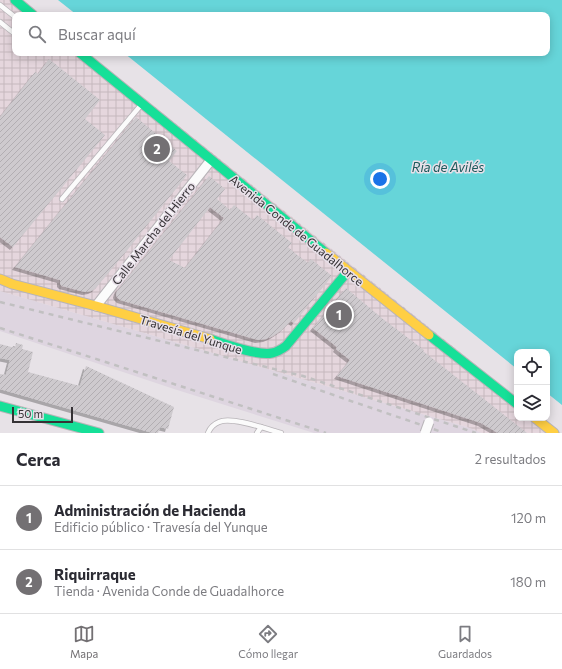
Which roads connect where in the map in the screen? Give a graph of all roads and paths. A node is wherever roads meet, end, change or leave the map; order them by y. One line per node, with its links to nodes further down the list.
1 (15, 0): 3 (main road)
2 (0, 5): 4 (lane)
3 (29, 12)
4 (12, 15)
5 (0, 22): 6 (lane)
6 (12, 32)
7 (84, 56): 8 (main road, Avenida Conde de Guadalhorce)
8 (142, 103): 9 (main road, Avenida Conde de Guadalhorce); 10 (lane)
9 (211, 160): 11 (main road, Avenida Conde de Guadalhorce); 13 (street, Calle Marcha del Hierro)
10 (62, 199)
11 (348, 271): 13 (main road, Travesía del Yunque); 14 (main road, Avenida Conde de Guadalhorce)
12 (0, 279): 13 (main road, Travesía del Yunque)
13 (96, 306)
14 (514, 402)
15 (0, 405): 19 (main road)
16 (539, 421): 24 (main road)
17 (429, 422): 23 (street, bridge)
18 (261, 427): 20 (lane); 21 (lane); 22 (lane)
19 (99, 433)
20 (208, 433)
21 (257, 433)
22 (280, 433)
23 (425, 433)
24 (554, 433)

